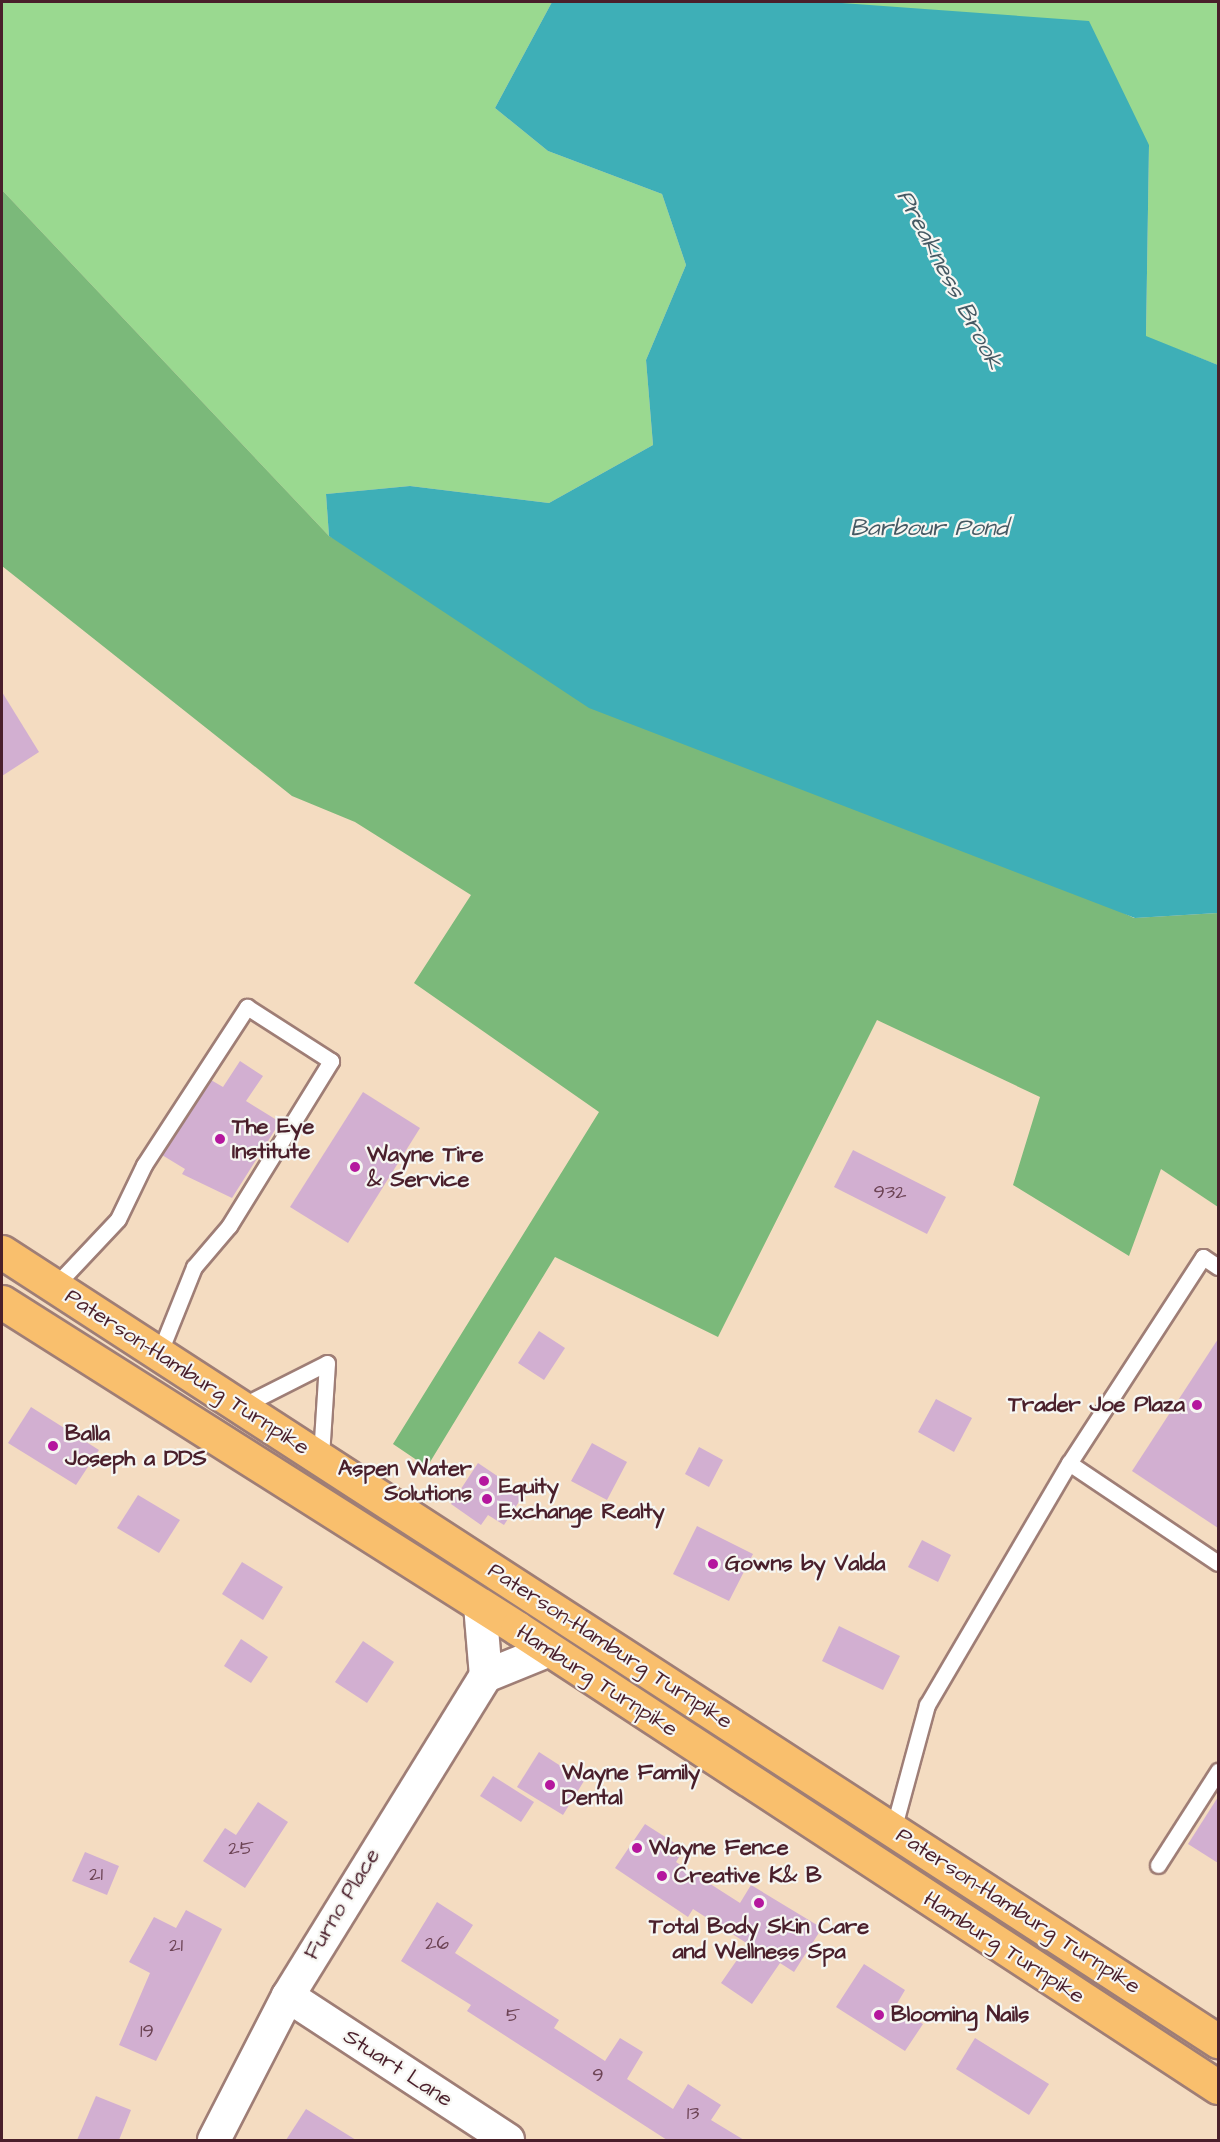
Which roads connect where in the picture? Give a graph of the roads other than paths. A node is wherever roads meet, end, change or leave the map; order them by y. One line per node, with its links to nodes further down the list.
1 (2, 1252): 3 (main road, Paterson-Hamburg Turnpike)
2 (1218, 1267): 8 (lane)
3 (54, 1287): 5 (main road, Paterson-Hamburg Turnpike); 5 (lane)
4 (2, 1302): 10 (main road, Hamburg Turnpike)
5 (159, 1353): 6 (main road, Paterson-Hamburg Turnpike)
6 (242, 1406): 7 (main road, Paterson-Hamburg Turnpike); 7 (lane)
7 (321, 1457): 14 (main road, Paterson-Hamburg Turnpike)
8 (1069, 1463): 9 (lane); 14 (lane)
9 (1218, 1563)
10 (480, 1605): 11 (main road, Hamburg Turnpike); 12 (street)
11 (550, 1650): 12 (street); 18 (main road, Hamburg Turnpike)
12 (486, 1676): 16 (street, Furno Place)
13 (1218, 1771): 15 (lane)
14 (893, 1830): 17 (main road, Paterson-Hamburg Turnpike)
15 (1158, 1865)
16 (288, 1996): 19 (street, Furno Place); 20 (street, Stuart Lane)
17 (1218, 2040)
18 (1218, 2087)
19 (214, 2140)
20 (508, 2140)

